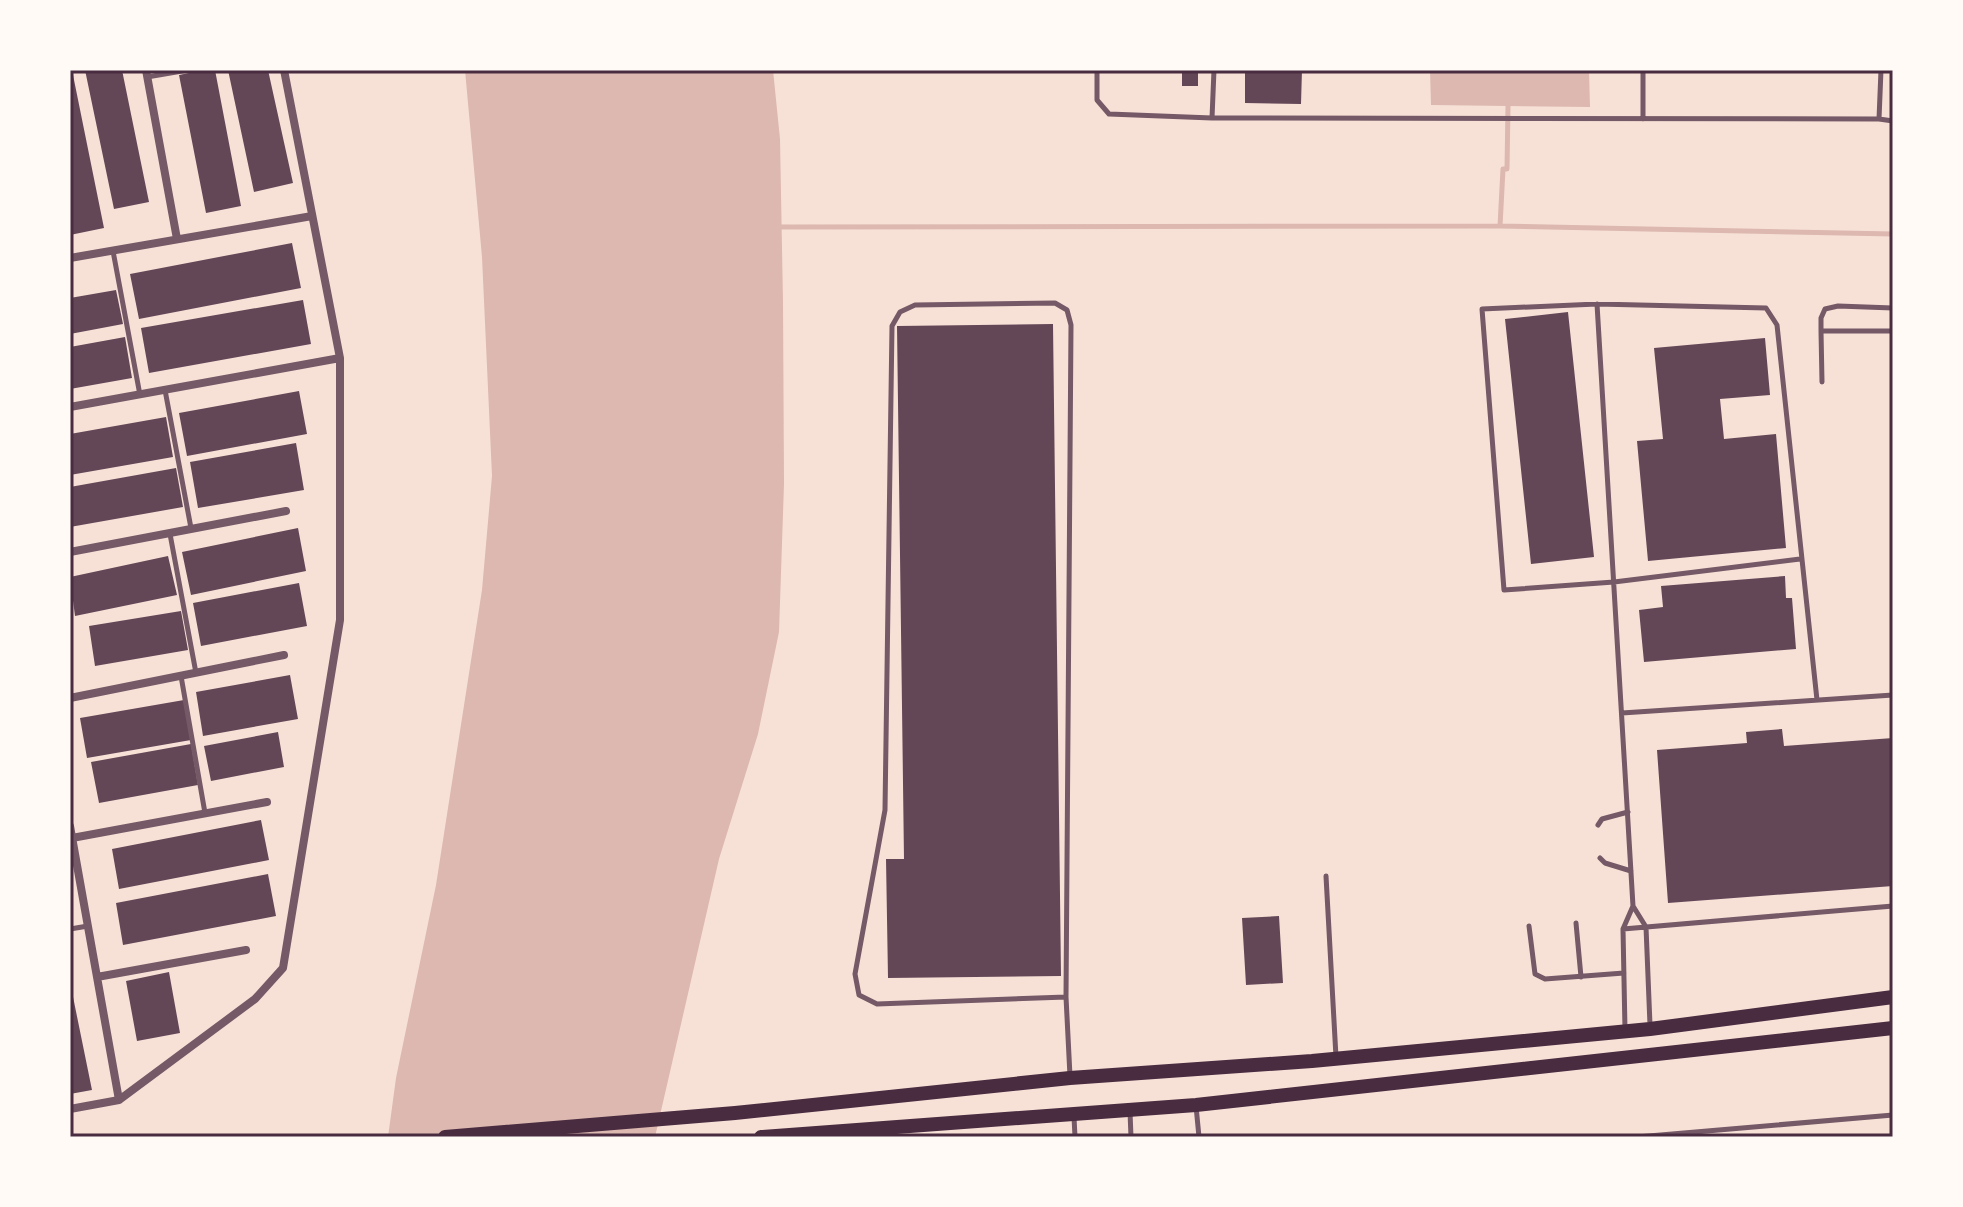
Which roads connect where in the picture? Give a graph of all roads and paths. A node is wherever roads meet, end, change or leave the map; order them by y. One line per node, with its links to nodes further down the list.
1 (188, 70): 7 (lane)
2 (284, 70): 12 (street)
3 (1097, 70): 8 (lane)
4 (1214, 70): 8 (lane)
5 (1643, 70): 9 (lane)
6 (1881, 70): 10 (lane)
7 (146, 74): 13 (street)
8 (1212, 118): 9 (lane)
9 (1643, 119): 10 (lane)
10 (1879, 119): 11 (lane)
11 (1893, 121)
12 (312, 216): 13 (street); 20 (street)
13 (177, 239): 14 (street)
14 (113, 250): 15 (street); 23 (lane)
15 (70, 258)
16 (1597, 304): 29 (lane); 30 (lane); 30 (lane)
17 (1893, 308): 18 (lane)
18 (1821, 331): 19 (lane); 21 (lane)
19 (1893, 331)
20 (340, 358): 22 (street); 66 (street)
21 (1822, 382)
22 (165, 390): 23 (street); 26 (lane)
23 (140, 395): 24 (street)
24 (70, 407)
25 (286, 511): 26 (street)
26 (191, 528): 27 (street)
27 (170, 533): 28 (street); 32 (lane)
28 (70, 552)
29 (1800, 559): 30 (lane); 36 (lane)
30 (1614, 582): 37 (lane)
31 (284, 655): 32 (street)
32 (196, 673): 33 (street)
33 (181, 676): 35 (street); 40 (lane)
34 (1893, 695): 36 (lane)
35 (70, 698)
36 (1817, 700): 37 (lane)
37 (1622, 713): 39 (lane)
38 (267, 802): 40 (street)
39 (1628, 812): 41 (lane); 45 (lane)
40 (206, 813): 43 (street)
41 (1598, 825)
42 (70, 826): 43 (street)
43 (72, 838): 50 (street)
44 (1600, 858): 45 (lane)
45 (1631, 871): 47 (lane)
46 (1326, 876): 64 (lane)
47 (1633, 906): 52 (lane); 54 (lane)
48 (1893, 906): 52 (lane)
49 (1576, 923): 58 (lane)
50 (88, 926): 53 (lane); 57 (street)
51 (1529, 926): 58 (lane)
52 (1646, 927): 54 (lane); 61 (lane)
53 (70, 929)
54 (1623, 929): 56 (lane)
55 (246, 950): 57 (street)
56 (1624, 973): 58 (lane); 63 (lane)
57 (97, 977): 66 (street)
58 (1581, 977)
59 (1066, 997): 59 (lane); 65 (lane)
60 (1892, 997): 61 (main road)
61 (1650, 1029): 63 (main road)
62 (1890, 1029): 67 (main road)
63 (1625, 1031): 64 (main road)
64 (1336, 1058): 65 (main road)
65 (1070, 1078): 72 (main road)
66 (119, 1100): 68 (street)
67 (1196, 1105): 69 (main road); 76 (lane)
68 (70, 1109)
69 (1130, 1111): 71 (main road); 75 (lane)
70 (1893, 1115): 77 (lane)
71 (1074, 1116): 73 (main road); 74 (lane)
72 (445, 1137)
73 (761, 1137)
74 (1075, 1137)
75 (1131, 1137)
76 (1199, 1137)
77 (1637, 1137)

